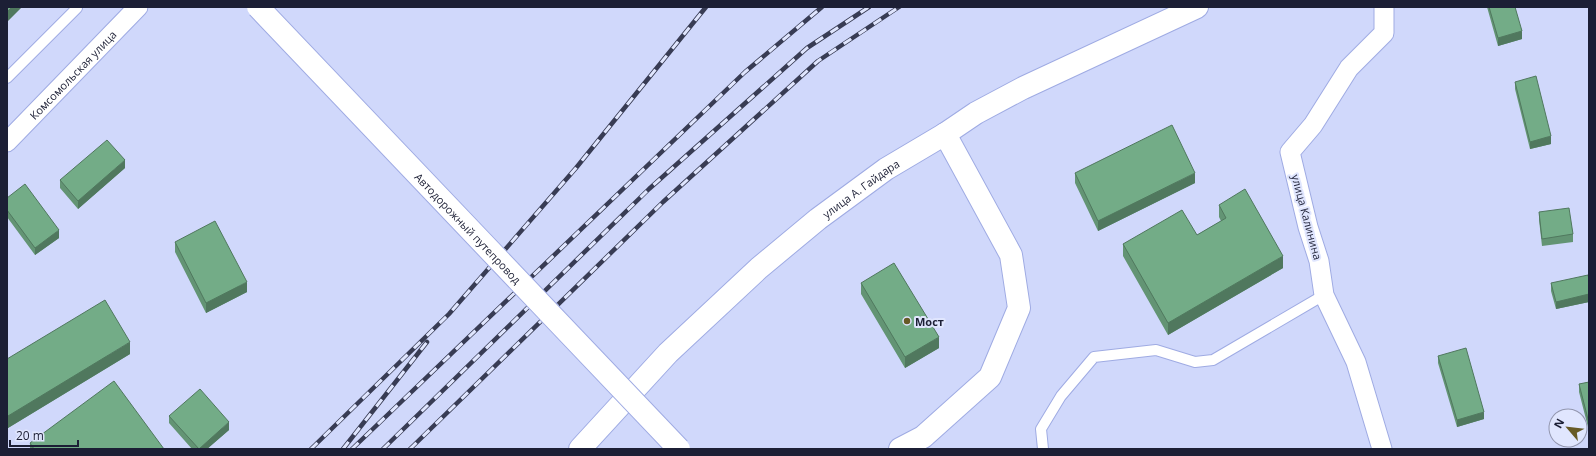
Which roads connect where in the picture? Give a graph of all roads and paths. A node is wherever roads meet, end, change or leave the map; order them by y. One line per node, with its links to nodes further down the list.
1 (76, 7): 6 (lane)
2 (138, 7): 8 (street, Комсомольская улица)
3 (258, 7): 11 (street, Автодорожный путепровод, bridge)
4 (1197, 7): 7 (street, улица А. Гайдара)
5 (1384, 7): 9 (street, улица Калинина)
6 (7, 78)
7 (945, 134): 10 (street, улица А. Гайдара); 12 (street)
8 (7, 142)
9 (1324, 295): 13 (lane); 14 (street, улица Калинина)
10 (580, 449)
11 (679, 449)
12 (900, 449)
13 (1044, 449)
14 (1382, 449)

